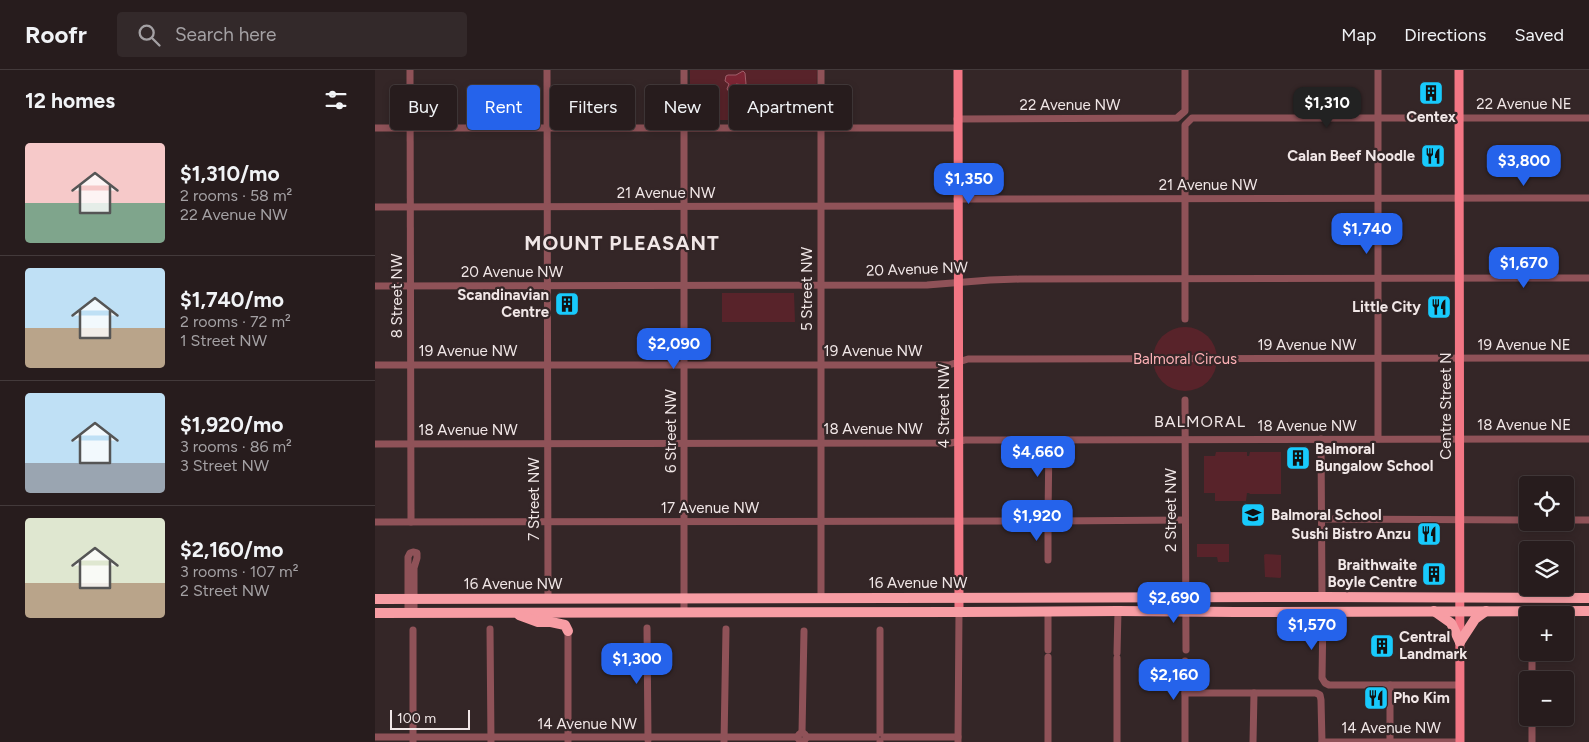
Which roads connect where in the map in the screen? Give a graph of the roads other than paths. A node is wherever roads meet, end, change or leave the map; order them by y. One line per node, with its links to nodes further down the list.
1 (410, 70): 9 (street, 8 Street NW)
2 (547, 70): 20 (street, 7 Street NW)
3 (684, 70): 10 (street, 6 Street NW)
4 (821, 70): 11 (street, 5 Street NW)
5 (958, 70): 15 (main road, 4 Street NW)
6 (1185, 70): 15 (street, 22 Avenue NW)
7 (1378, 70): 12 (street)
8 (1459, 70): 13 (main road, Centre Street N)
9 (410, 85)
10 (684, 85)
11 (821, 85)
12 (1378, 118): 13 (street); 25 (street); 26 (street)
13 (1459, 118): 14 (street, 22 Avenue NE); 27 (main road, Centre Street N)
14 (1589, 118)
15 (957, 123): 16 (street, 22 Avenue NW); 29 (main road, 4 Street NW)
16 (852, 126)
17 (375, 128): 18 (street, 22 Avenue NW)
18 (390, 128)
19 (457, 128): 20 (street, 22 Avenue NW)
20 (547, 128): 21 (street, 22 Avenue NW); 34 (street, 7 Street NW)
21 (645, 128)
22 (410, 130): 33 (street, 8 Street NW)
23 (684, 130): 30 (street, 6 Street NW)
24 (820, 130): 31 (street, 5 Street NW)
25 (1185, 198): 26 (street, 21 Avenue NW); 29 (street, 21 Avenue NW); 38 (street)
26 (1378, 198): 27 (street, 21 Avenue NW); 35 (street)
27 (1459, 198): 28 (street, 21 Avenue NW); 36 (main road, Centre Street N)
28 (1589, 198)
29 (957, 203): 31 (street, 21 Avenue NW); 39 (main road, 4 Street NW)
30 (684, 206): 31 (street, 21 Avenue NW); 34 (street, 21 Avenue NW); 40 (street, 6 Street NW)
31 (821, 206): 41 (street, 5 Street NW)
32 (375, 207): 33 (street, 21 Avenue NW)
33 (410, 207): 34 (street, 21 Avenue NW); 43 (street, 8 Street NW)
34 (547, 207): 44 (street, 7 Street NW)
35 (1378, 278): 36 (street, 20 Avenue NW); 38 (street, 20 Avenue NW); 47 (street)
36 (1460, 278): 37 (street, 20 Avenue NW); 48 (main road, Centre Street N)
37 (1589, 278)
38 (1185, 279): 39 (street, 20 Avenue NW); 45 (street)
39 (958, 282): 41 (street, 20 Avenue NW); 49 (main road, 4 Street NW)
40 (684, 285): 41 (street, 20 Avenue NW); 44 (street, 20 Avenue NW); 54 (street, 6 Street NW)
41 (821, 285): 53 (street, 5 Street NW)
42 (375, 286): 43 (street, 20 Avenue NW)
43 (410, 286): 44 (street, 20 Avenue NW); 51 (street, 8 Street NW)
44 (547, 286): 52 (street, 7 Street NW)
45 (1185, 319)
46 (1589, 358): 48 (street, 19 Avenue NE)
47 (1378, 359): 48 (street, 19 Avenue NW); 49 (street, 19 Avenue NW); 58 (street)
48 (1460, 359): 59 (main road, Centre Street N)
49 (957, 363): 53 (street, 19 Avenue NW); 62 (main road, 4 Street NW)
50 (375, 364): 51 (street, 19 Avenue NW)
51 (410, 364): 52 (street, 19 Avenue NW); 66 (street, 8 Street NW)
52 (547, 364): 54 (street, 19 Avenue NW); 67 (street, 7 Street NW)
53 (821, 364): 54 (street, 19 Avenue NW); 64 (street, 5 Street NW)
54 (685, 365): 63 (street, 6 Street NW)
55 (1185, 400): 56 (street, 2 Street NW)
56 (1185, 439): 57 (street, 18 Avenue NW); 61 (street, 18 Avenue NW); 70 (street, 2 Street NW)
57 (1321, 439): 58 (street, 18 Avenue NW); 68 (street)
58 (1379, 439): 59 (street, 18 Avenue NW)
59 (1460, 439): 60 (street, 18 Avenue NE); 71 (main road, Centre Street N)
60 (1589, 439)
61 (1049, 440): 62 (street, 18 Avenue NW); 69 (street)
62 (958, 442): 64 (street, 18 Avenue NW); 75 (main road, 4 Street NW)
63 (685, 443): 64 (street, 18 Avenue NW); 67 (street, 18 Avenue NW); 79 (street, 6 Street NW)
64 (821, 443): 80 (street, 5 Street NW)
65 (375, 444): 66 (street, 18 Avenue NW)
66 (411, 444): 67 (street, 18 Avenue NW); 77 (street, 8 Street NW)
67 (547, 444): 78 (street, 7 Street NW)
68 (1321, 519): 71 (street); 83 (street)
69 (1048, 520): 70 (street, 17 Avenue NW); 75 (street, 17 Avenue NW); 81 (street)
70 (1185, 520): 82 (street, 2 Street NW)
71 (1460, 520): 72 (street); 87 (main road, Centre Street N)
72 (1519, 520)
73 (1574, 520): 74 (street)
74 (1589, 520)
75 (958, 521): 80 (street, 17 Avenue NW); 86 (main road, 4 Street NW)
76 (375, 522): 77 (street, 17 Avenue NW)
77 (411, 522): 78 (street, 17 Avenue NW)
78 (547, 522): 79 (street, 17 Avenue NW); 91 (street, 7 Street NW)
79 (684, 522): 80 (street, 17 Avenue NW); 84 (street, 6 Street NW)
80 (821, 522): 85 (street, 5 Street NW)
81 (1048, 560)
82 (1185, 597): 83 (highway, 16 Avenue NW); 86 (highway, 16 Avenue NW); 100 (street, 2 Street NW)
83 (1322, 597): 87 (highway, 16 Avenue NW)
84 (684, 598): 85 (highway, 16 Avenue NW); 91 (highway, 16 Avenue NW); 97 (street, 6 Street NW)
85 (821, 598): 86 (highway, 16 Avenue NW)
86 (958, 598): 98 (main road, 4 Street NW)
87 (1460, 598): 88 (highway, 16 Avenue NW); 94 (main road, Centre Street N)
88 (1589, 598)
89 (375, 599): 90 (highway, 16 Avenue NW)
90 (411, 599): 90 (street); 91 (highway, 16 Avenue NW); 105 (street)
91 (548, 599)
92 (1118, 611): 99 (highway, 16 Avenue NW); 100 (highway, 16 Avenue NW); 132 (street)
93 (1434, 611): 94 (highway, 16 Avenue NW); 101 (highway, 16 Avenue NW); 114 (highway)
94 (1460, 611): 95 (highway, 16 Avenue NW); 114 (main road, Centre Street N)
95 (1486, 611): 102 (highway, 16 Avenue NW); 114 (highway)
96 (1589, 611): 103 (highway, 16 Avenue NW)
97 (684, 612): 98 (highway, 16 Avenue NW); 106 (highway, 16 Avenue NW)
98 (959, 612): 99 (highway, 16 Avenue NW); 126 (street, 4 Street NW)
99 (1048, 612): 131 (street)
100 (1185, 612): 101 (highway, 16 Avenue NW); 115 (street, 2 Street NW)
101 (1323, 612): 117 (street)
102 (1519, 612)
103 (1574, 612)
104 (375, 613): 105 (highway, 16 Avenue NW)
105 (411, 613): 106 (highway, 16 Avenue NW)
106 (513, 613): 112 (highway)
107 (647, 628): 129 (street)
108 (490, 629): 125 (street)
109 (725, 629): 130 (street)
110 (413, 630): 127 (street)
111 (880, 630): 124 (street)
112 (568, 631): 128 (street)
113 (804, 631): 123 (street)
114 (1460, 642): 118 (main road, Centre Street N)
115 (1186, 650)
116 (1185, 661): 119 (street)
117 (1390, 685): 118 (street); 136 (street)
118 (1460, 685): 137 (main road, Centre Street N)
119 (1185, 693): 120 (street); 133 (street)
120 (1254, 693): 134 (street); 135 (street)
121 (1532, 726): 138 (street)
122 (375, 736): 127 (street, 14 Avenue NW)
123 (802, 738): 124 (street, 14 Avenue NW); 130 (street, 14 Avenue NW)
124 (880, 738): 126 (street, 14 Avenue NW)
125 (491, 739): 127 (street, 14 Avenue NW); 128 (street, 14 Avenue NW)
126 (958, 739)
127 (413, 740)
128 (568, 740): 129 (street, 14 Avenue NW)
129 (648, 740): 130 (street, 14 Avenue NW)
130 (724, 740)
131 (1048, 742)
132 (1117, 742)
133 (1185, 742)
134 (1253, 742)
135 (1321, 742): 136 (street, 14 Avenue NW)
136 (1390, 742): 137 (street, 14 Avenue NW)
137 (1460, 742)
138 (1532, 742)

